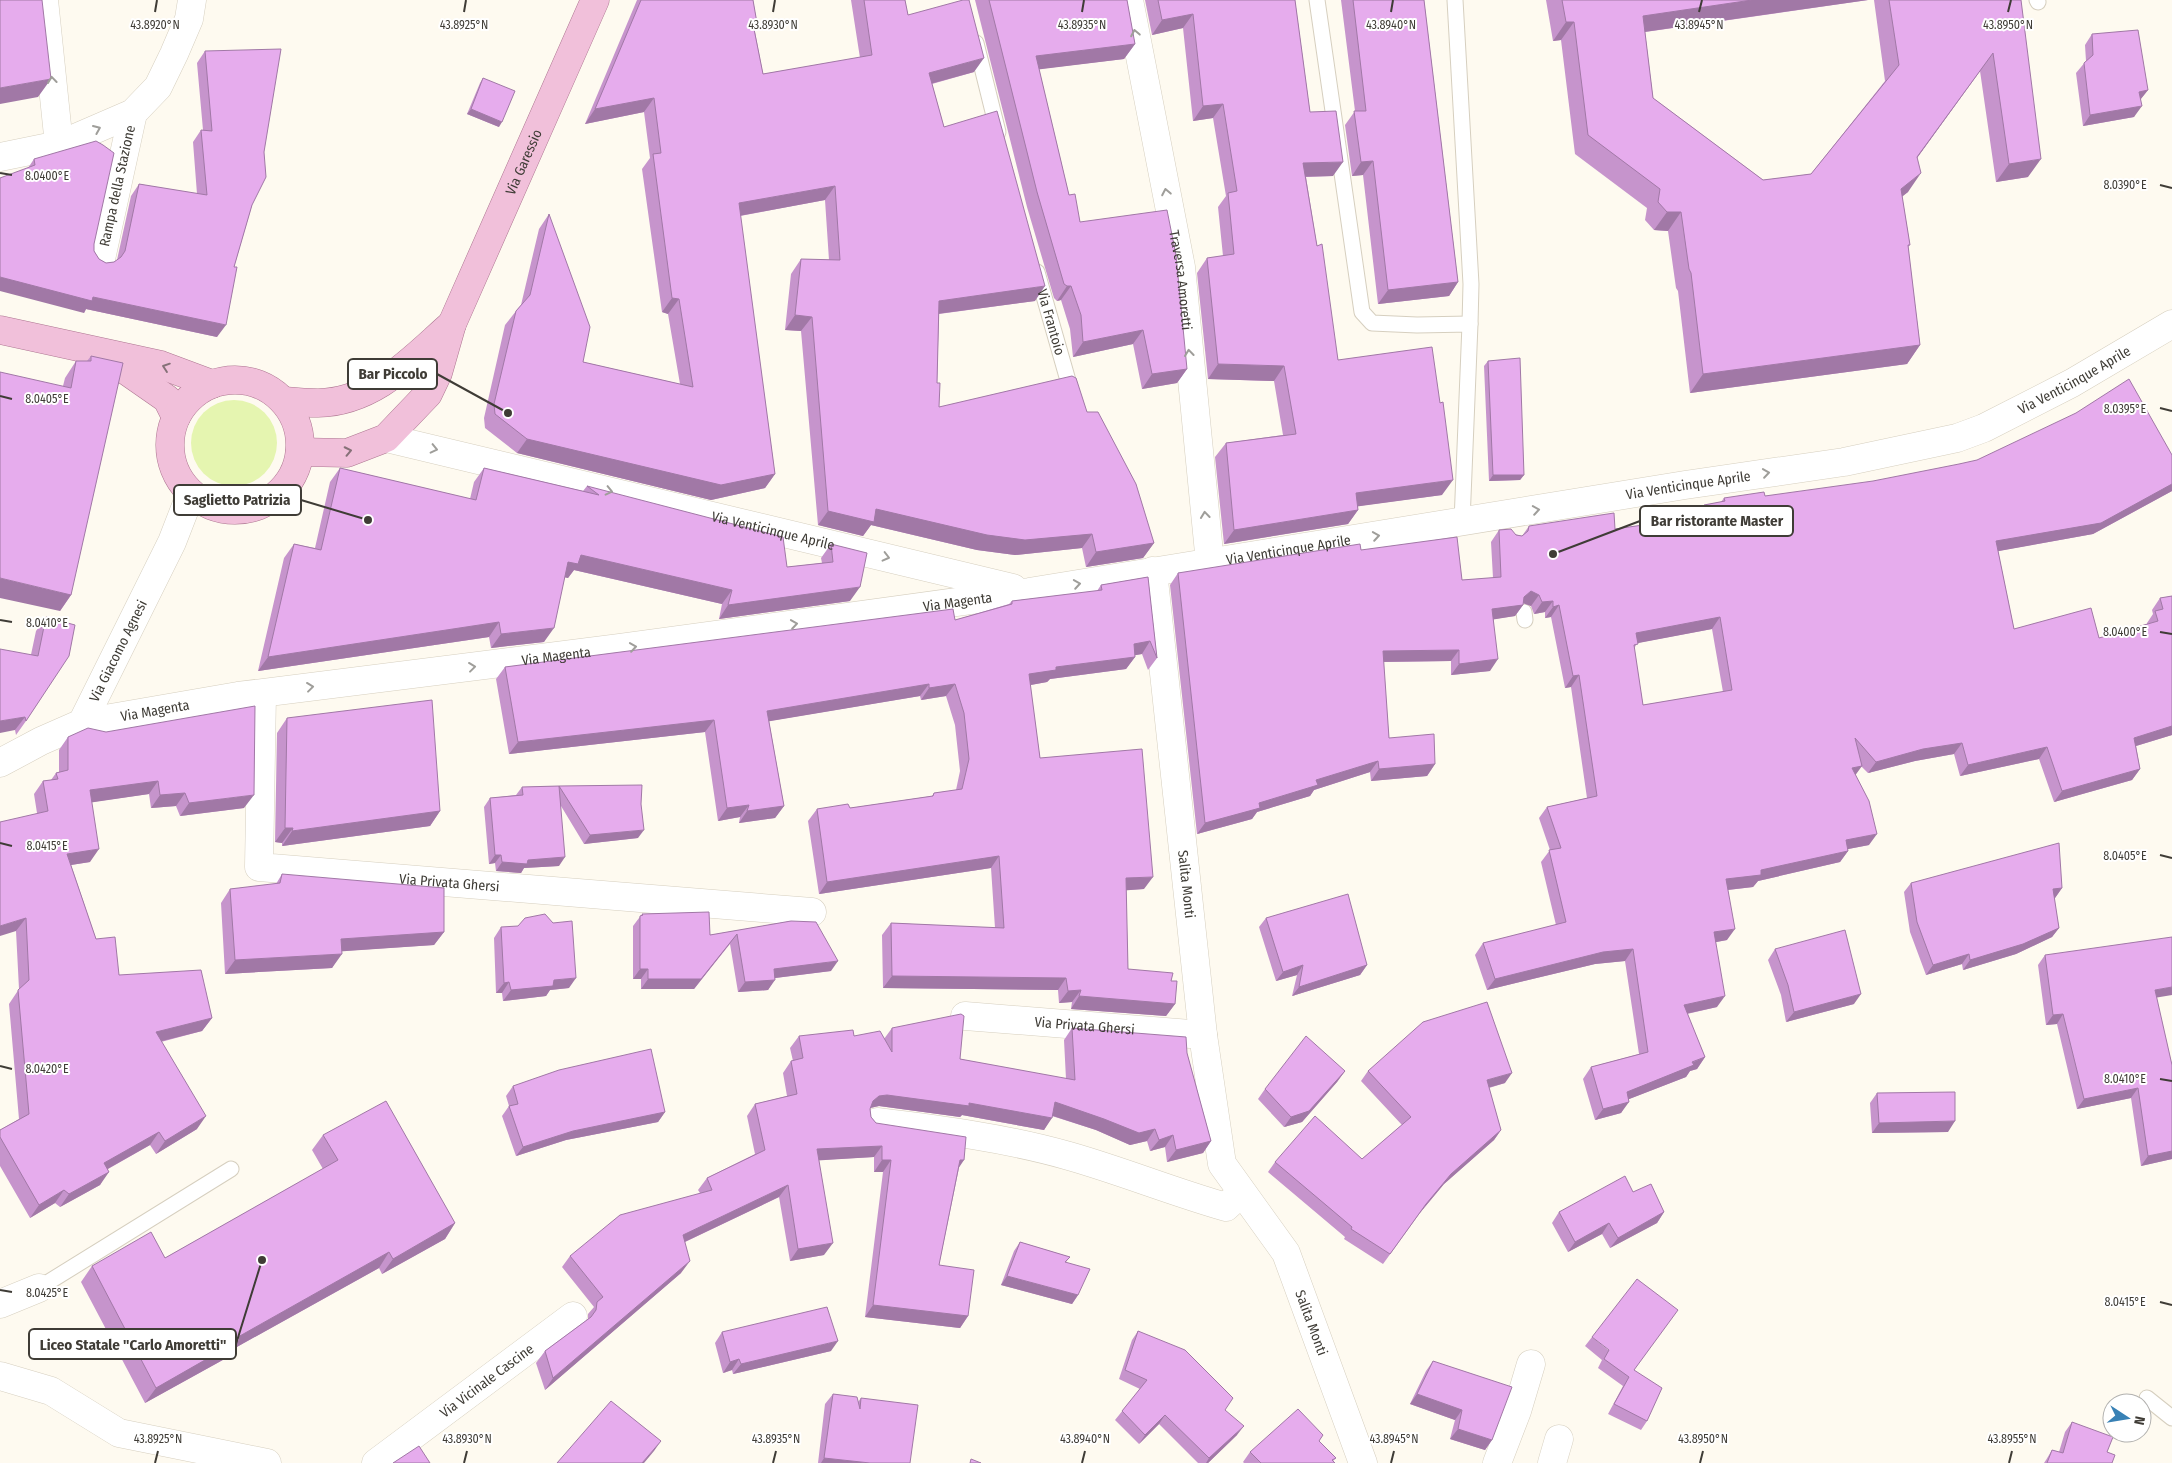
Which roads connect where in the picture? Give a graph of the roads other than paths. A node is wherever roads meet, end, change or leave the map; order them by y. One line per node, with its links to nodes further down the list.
1 (44, 0): 10 (street, one-way to 1)
2 (192, 0): 8 (street)
3 (595, 0): 14 (main road, Via Garessio)
4 (1129, 0): 27 (street, Traversa Amoretti, one-way to 4)
5 (1317, 0): 15 (lane)
6 (1455, 0): 15 (lane)
7 (972, 28): 9 (lane)
8 (133, 113): 10 (street, one-way to 8); 13 (street, Rampa della Stazione)
9 (1001, 142)
10 (59, 146): 11 (street)
11 (0, 157)
12 (1032, 255): 20 (lane, Via Frantoio)
13 (101, 259)
14 (452, 324): 21 (main road, Via Garessio); 23 (main road, Via Garessio)
15 (1470, 324): 26 (lane)
16 (2172, 324): 26 (street, Via Venticinque Aprile, one-way to 16)
17 (0, 330): 18 (main road)
18 (100, 353): 19 (main road, one-way to 18); 22 (main road)
19 (212, 384): 21 (main road); 22 (main road)
20 (1069, 384)
21 (284, 401): 24 (main road)
22 (176, 417): 25 (main road)
23 (386, 438): 24 (main road, Via Garessio, one-way to 23); 29 (street, Via Venticinque Aprile, one-way to 29)
24 (300, 452): 25 (main road)
25 (190, 492): 31 (street, Via Giacomo Agnesi)
26 (1462, 522): 27 (street, Via Venticinque Aprile, one-way to 26)
27 (1210, 563): 28 (street, Via Venticinque Aprile)
28 (1153, 571): 29 (street, Via Venticinque Aprile, one-way to 28); 35 (street, Salita Monti)
29 (1029, 592): 30 (street, Via Magenta, one-way to 29)
30 (262, 694): 31 (street, Via Magenta); 33 (street, Via Privata Ghersi)
31 (82, 723): 32 (street)
32 (0, 764)
33 (812, 912)
34 (965, 1016): 35 (street, Via Privata Ghersi)
35 (1204, 1035): 38 (street, Salita Monti)
36 (877, 1122): 38 (street)
37 (231, 1169): 39 (lane)
38 (1241, 1192): 48 (street, Salita Monti)
39 (39, 1288): 40 (street)
40 (0, 1304)
41 (573, 1316): 47 (street, Via Vicinale Cascine)
42 (1531, 1364): 49 (street)
43 (0, 1376): 46 (street)
44 (2152, 1402): 45 (lane)
45 (2172, 1418)
46 (266, 1463)
47 (376, 1463)
48 (1363, 1463)
49 (1497, 1463)

